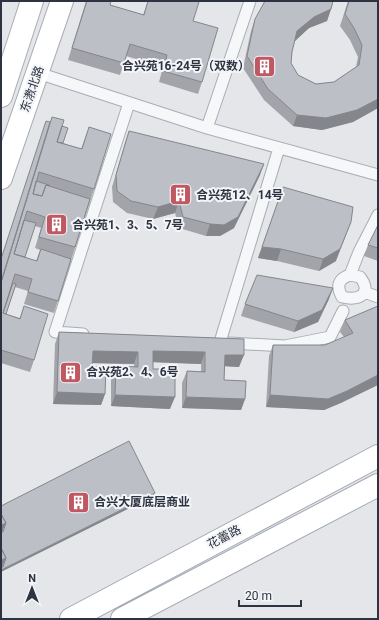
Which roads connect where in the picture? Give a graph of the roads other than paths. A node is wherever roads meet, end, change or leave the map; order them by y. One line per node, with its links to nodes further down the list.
1 (32, 1): 5 (main road)
2 (62, 1): 4 (main road, 东漖北路)
3 (250, 1): 7 (lane)
4 (38, 73): 6 (lane); 10 (main road, 东漖北路)
5 (1, 96)
6 (129, 102): 7 (lane); 16 (lane)
7 (207, 128): 8 (lane)
8 (279, 148): 9 (lane); 15 (lane)
9 (378, 175)
10 (1, 178)
11 (378, 215): 12 (lane)
12 (350, 275): 13 (lane); 15 (lane)
13 (364, 292): 14 (lane); 15 (lane)
14 (378, 297)
15 (348, 298)
16 (94, 334)
17 (378, 456): 19 (main road, 花蕾路)
18 (378, 485): 20 (main road)
19 (71, 619)
20 (122, 619)

